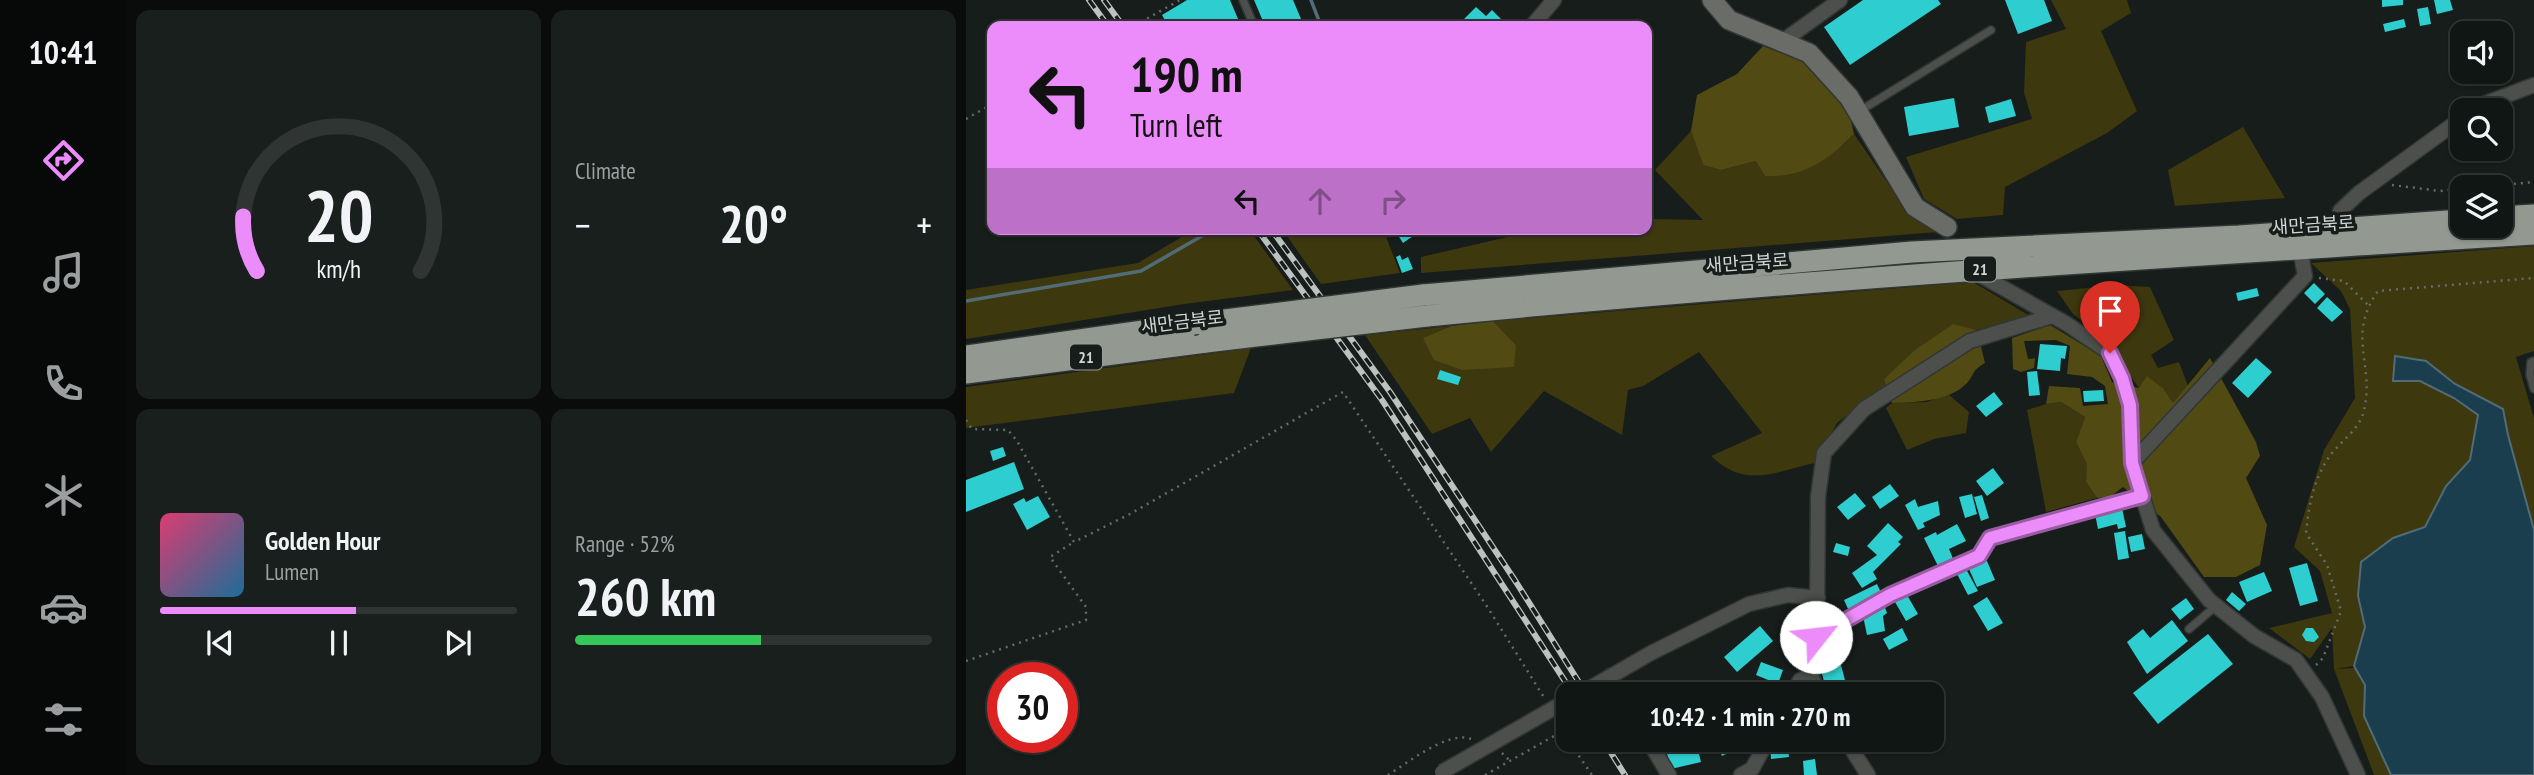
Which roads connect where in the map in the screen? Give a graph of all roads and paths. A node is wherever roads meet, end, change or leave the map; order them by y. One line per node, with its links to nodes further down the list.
1 (1180, 0): 6 (path)
2 (1243, 0): 7 (lane)
3 (1553, 0): 8 (street)
4 (1712, 0): 10 (street)
5 (1840, 0): 10 (street)
6 (1143, 21)
7 (1252, 21)
8 (1536, 21)
9 (1991, 30): 14 (lane)
10 (1783, 41): 14 (street)
11 (2534, 85): 12 (street)
12 (2499, 98)
13 (987, 107): 15 (path)
14 (1858, 112): 25 (street)
15 (966, 119)
16 (2450, 127): 18 (street)
17 (2534, 182): 19 (path)
18 (2372, 183): 20 (path); 21 (street)
19 (2513, 184)
20 (2450, 190)
21 (2340, 211)
22 (2534, 215): 23 (highway)
23 (2513, 216)
24 (2450, 221): 32 (highway, 새만금북로 / 21)
25 (1947, 227)
26 (2534, 234): 32 (highway, 새만금북로 / 21)
27 (2302, 260): 29 (street)
28 (1982, 276): 33 (street)
29 (2305, 276): 31 (path); 41 (street)
30 (2534, 278): 31 (path)
31 (2368, 305): 50 (path)
32 (1425, 306): 34 (highway, 새만금북로 / 21, bridge); 36 (highway, 새만금북로 / 21, bridge)
33 (2052, 316): 41 (street); 44 (street)
34 (966, 356)
35 (2534, 361): 37 (lane)
36 (966, 373)
37 (2534, 389)
38 (966, 420): 39 (path)
39 (972, 429): 40 (path); 43 (path)
40 (966, 430)
41 (2132, 463): 42 (street)
42 (2142, 496): 45 (street); 47 (street)
43 (1074, 542): 48 (path); 57 (path)
44 (1818, 598): 47 (street); 51 (street, bridge)
45 (2216, 606): 46 (lane); 50 (street)
46 (2189, 629)
47 (1816, 637): 49 (street)
48 (966, 661)
49 (1811, 675): 54 (street); 55 (street)
50 (2307, 675): 73 (street)
51 (1610, 676): 52 (street, bridge); 53 (street)
52 (1600, 682)
53 (1613, 682)
54 (1799, 682)
55 (1814, 682)
56 (1556, 707): 66 (street, bridge)
57 (1550, 710)
58 (1556, 735): 65 (path)
59 (1477, 742): 67 (path)
60 (1501, 752): 65 (path)
61 (1575, 752): 69 (path)
62 (1655, 752): 70 (street)
63 (1761, 752): 71 (street)
64 (1854, 752): 72 (street)
65 (1510, 761): 68 (path)
66 (1439, 773)
67 (1388, 775)
68 (1485, 775)
69 (1592, 775)
70 (1669, 775)
71 (1741, 775)
72 (1868, 775)
73 (2358, 775)

